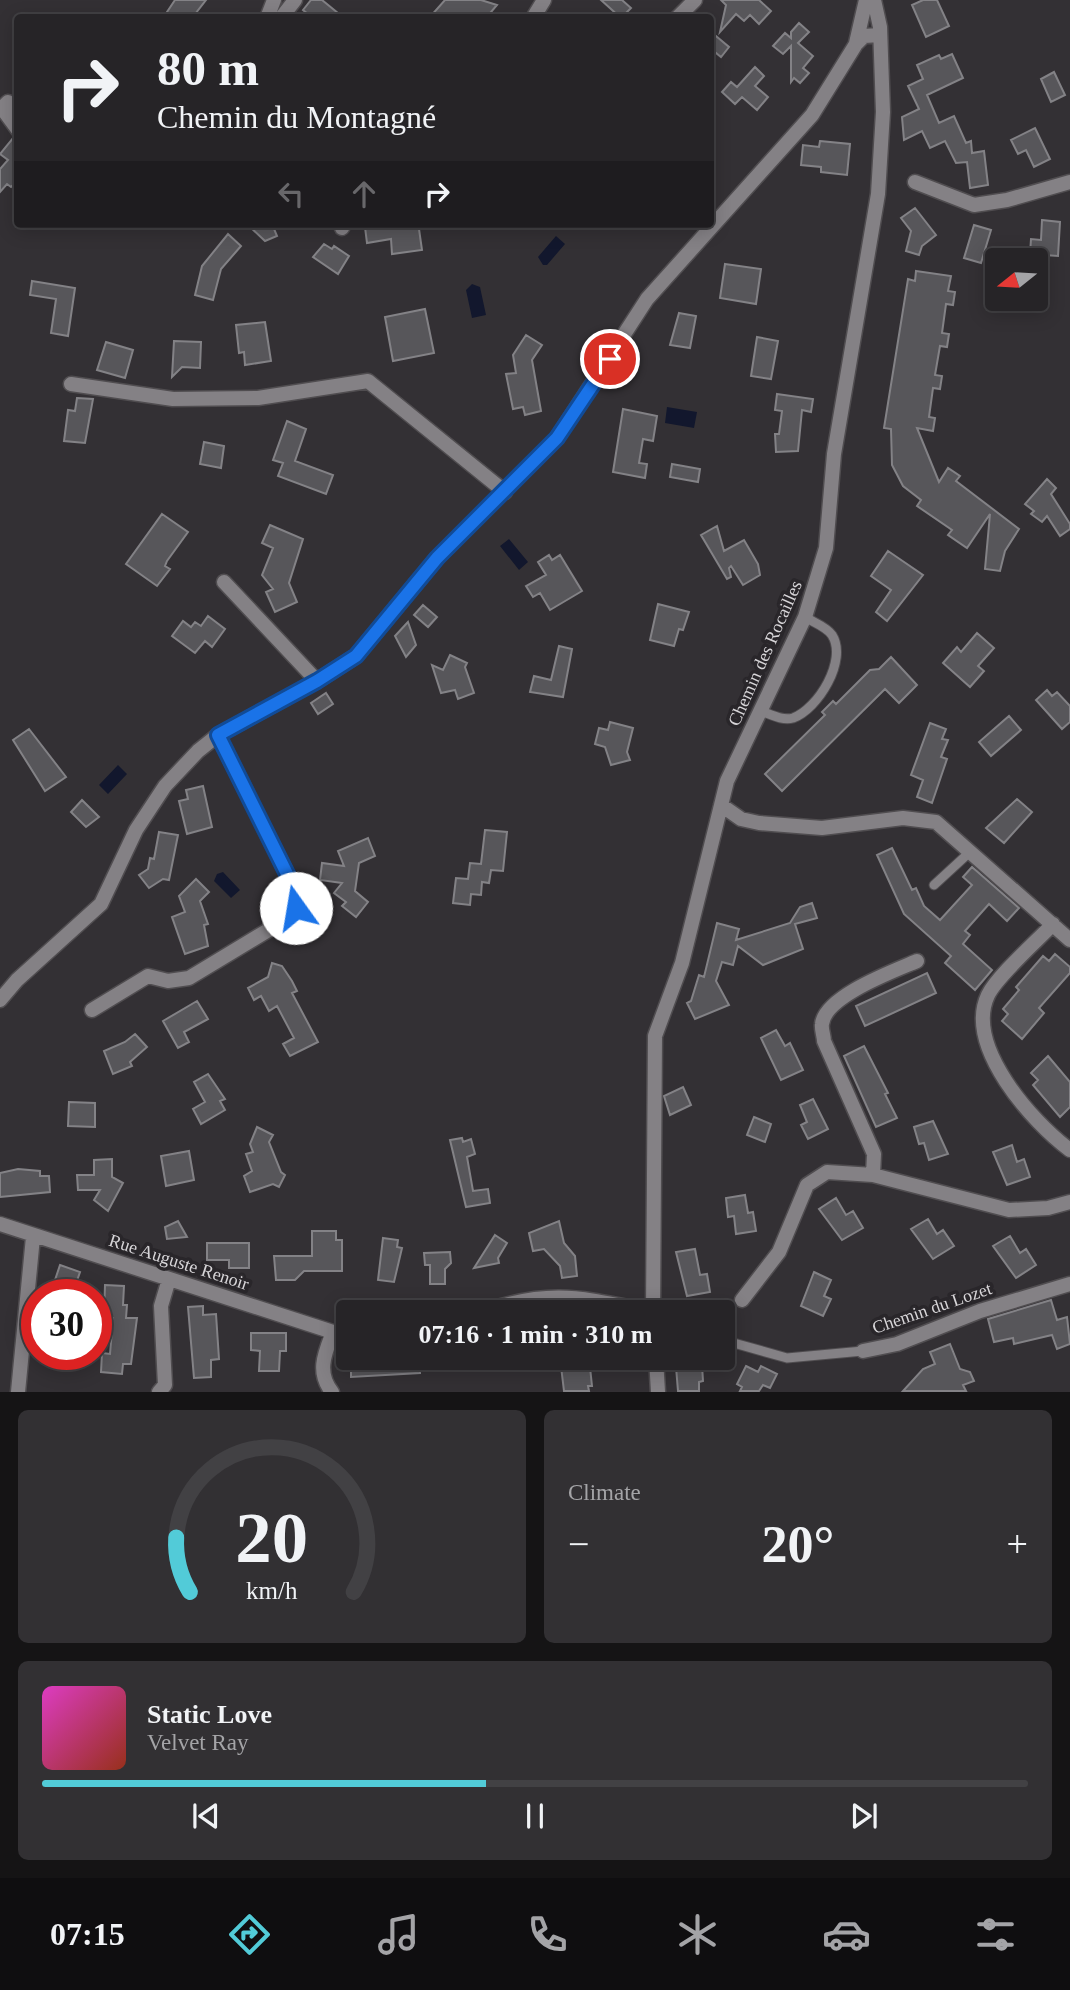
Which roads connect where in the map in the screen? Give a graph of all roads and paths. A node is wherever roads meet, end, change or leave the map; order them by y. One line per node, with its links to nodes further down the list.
1 (295, 0): 5 (street)
2 (695, 0): 6 (street)
3 (866, 0): 8 (street)
4 (874, 0): 7 (street, Chemin des Rocailles)
5 (284, 14)
6 (681, 14)
7 (880, 35): 8 (street); 18 (street, Chemin des Rocailles)
8 (856, 44): 13 (street)
9 (14, 107): 10 (street)
10 (14, 124)
11 (1070, 181): 12 (street)
12 (915, 182)
13 (714, 224)
14 (711, 228): 16 (street)
15 (71, 384): 16 (street)
16 (505, 492): 19 (street)
17 (224, 582): 19 (street)
18 (805, 617): 20 (street, Chemin des Rocailles); 20 (lane)
19 (317, 681): 21 (street)
20 (761, 711): 22 (street, Chemin des Rocailles)
21 (218, 735): 28 (street); 29 (street)
22 (721, 805): 23 (street); 39 (street, Chemin des Rocailles)
23 (971, 851): 24 (lane); 25 (street)
24 (934, 885)
25 (1053, 924): 26 (street); 30 (street)
26 (1070, 940)
27 (917, 961): 31 (street)
28 (0, 1000)
29 (92, 1010)
30 (1070, 1150)
31 (873, 1174): 32 (street); 40 (street)
32 (1070, 1202)
33 (0, 1224): 34 (street, Rue Auguste Renoir)
34 (33, 1237): 35 (street, Rue Auguste Renoir); 45 (street)
35 (169, 1279): 41 (street, Rue Auguste Renoir); 46 (street)
36 (1070, 1284): 43 (street, Chemin du Lozet)
37 (528, 1300): 38 (street)
38 (592, 1300)
39 (653, 1300)
40 (742, 1300)
41 (333, 1332): 47 (street)
42 (735, 1343): 43 (lane, Chemin du Lozet)
43 (863, 1351)
44 (657, 1370): 48 (street)
45 (18, 1391)
46 (159, 1391)
47 (331, 1391)
48 (658, 1391)

